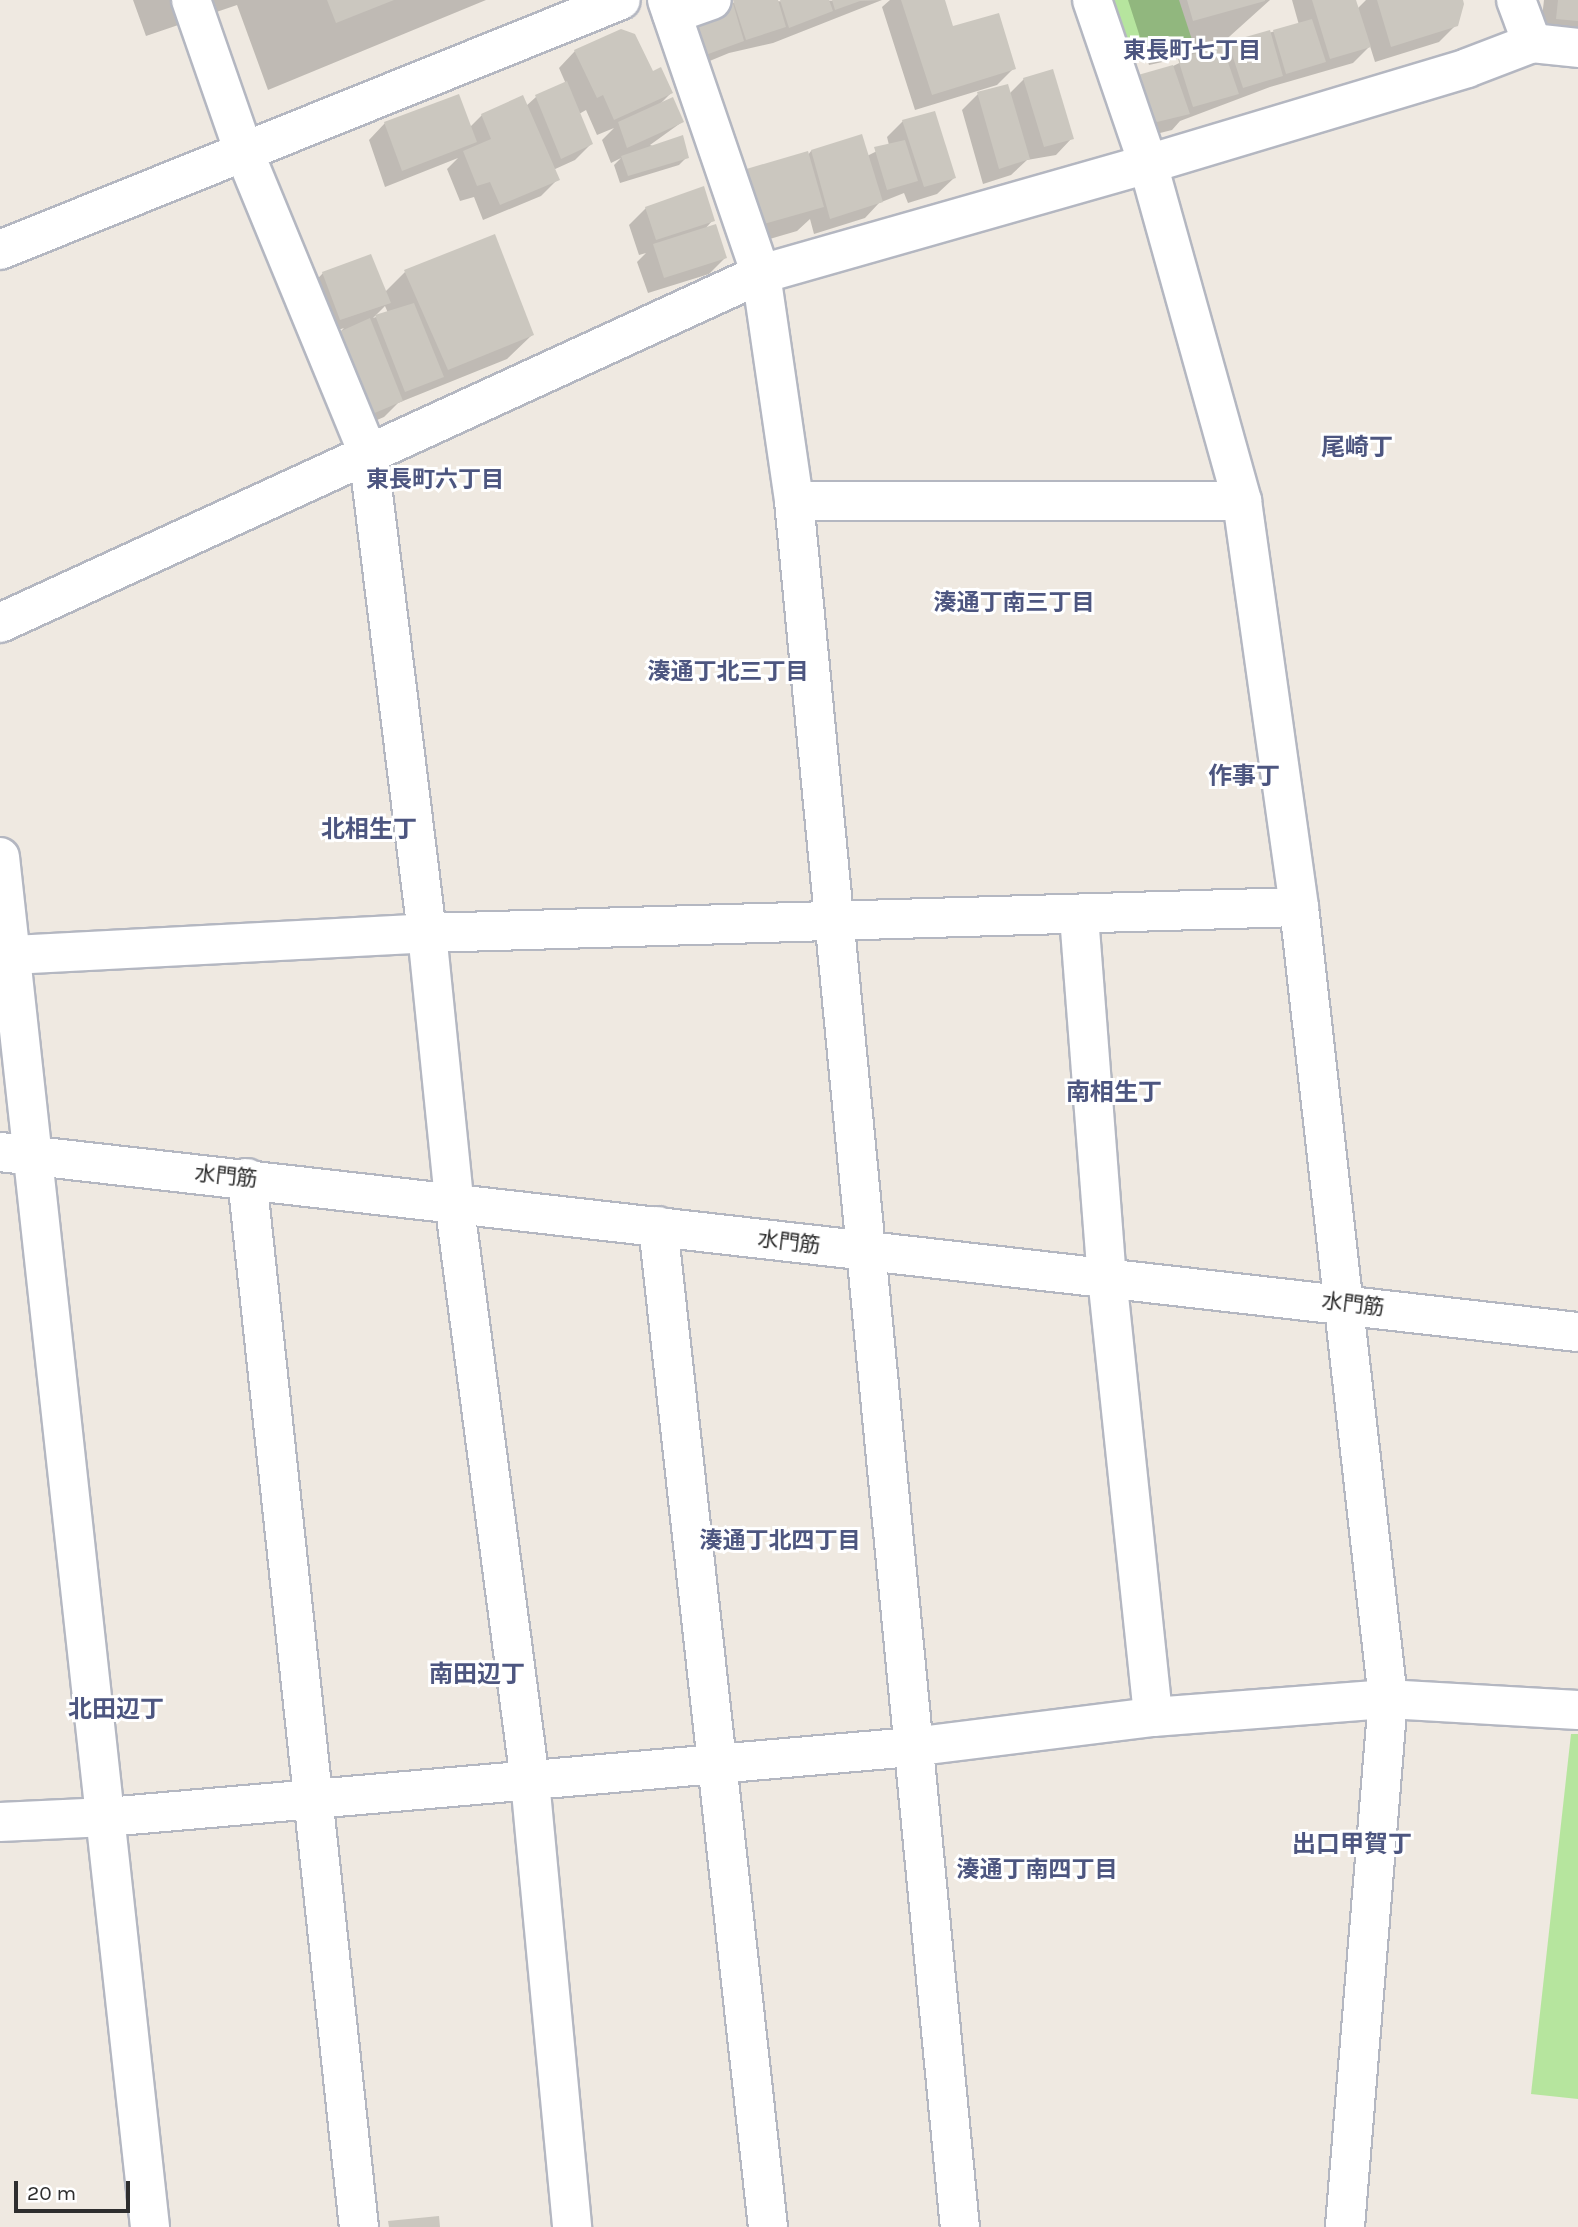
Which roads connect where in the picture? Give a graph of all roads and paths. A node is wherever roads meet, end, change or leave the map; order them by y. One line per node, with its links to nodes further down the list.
1 (191, 0): 9 (street)
2 (621, 0): 9 (street)
3 (712, 0): 6 (street)
4 (1092, 0): 10 (street)
5 (1516, 0): 7 (street)
6 (669, 7): 12 (street)
7 (1532, 43): 8 (street); 10 (street)
8 (1578, 47)
9 (244, 152): 11 (street); 13 (street)
10 (1147, 164): 12 (street); 15 (street)
11 (0, 250)
12 (761, 274): 13 (street); 14 (street)
13 (368, 453): 16 (street); 21 (street)
14 (794, 500): 15 (street); 20 (street)
15 (1242, 500): 18 (street)
16 (0, 623)
17 (0, 857): 22 (street)
18 (1298, 907): 19 (street); 29 (street)
19 (1079, 916): 20 (street); 28 (street)
20 (835, 922): 21 (street); 27 (street)
21 (427, 933): 22 (street); 25 (street)
22 (12, 955): 23 (street)
23 (18, 1154): 24 (street, 水門筋); 38 (street)
24 (247, 1178): 25 (street, 水門筋); 37 (street)
25 (454, 1201): 26 (street, 水門筋); 36 (street)
26 (658, 1226): 27 (street, 水門筋); 35 (street)
27 (863, 1250): 28 (street, 水門筋); 34 (street)
28 (1107, 1277): 29 (street, 水門筋); 33 (street)
29 (1340, 1303): 30 (street, 水門筋); 31 (street)
30 (1578, 1332)
31 (1388, 1699): 32 (street); 33 (street); 45 (street)
32 (1578, 1710)
33 (1153, 1717): 34 (street)
34 (912, 1747): 35 (street); 44 (street)
35 (719, 1764): 36 (street); 43 (street)
36 (530, 1781): 37 (street); 42 (street)
37 (314, 1799): 38 (street); 41 (street)
38 (107, 1817): 39 (street); 40 (street)
39 (0, 1822)
40 (150, 2227)
41 (359, 2227)
42 (572, 2227)
43 (768, 2227)
44 (960, 2227)
45 (1345, 2227)

